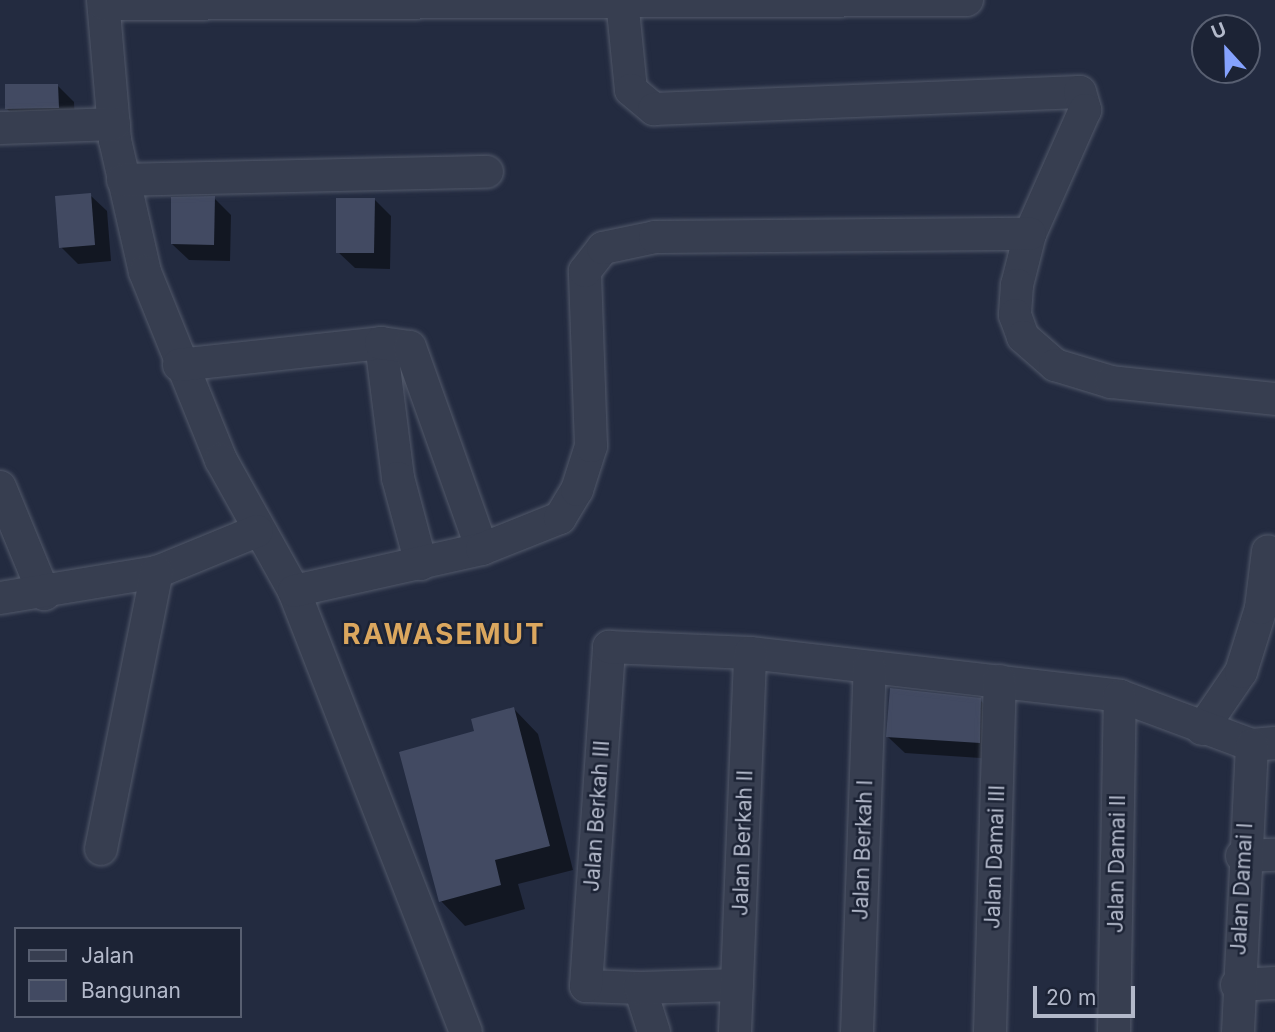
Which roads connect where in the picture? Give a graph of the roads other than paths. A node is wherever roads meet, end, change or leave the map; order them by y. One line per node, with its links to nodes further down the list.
1 (622, 0): 2 (street); 3 (street); 8 (street)
2 (967, 0)
3 (103, 2): 4 (street)
4 (114, 124): 5 (street); 7 (street)
5 (0, 128)
6 (487, 172): 7 (street)
7 (122, 180): 10 (street)
8 (1030, 234): 11 (street); 14 (street)
9 (381, 343): 10 (street); 14 (street); 16 (street)
10 (178, 365): 13 (street)
11 (1275, 399)
12 (0, 487): 19 (street)
13 (257, 531): 17 (street); 18 (street)
14 (482, 549): 16 (street)
15 (1268, 551): 25 (street)
16 (421, 564): 18 (street)
17 (157, 572): 19 (street); 27 (street)
18 (294, 591): 34 (street)
19 (44, 594): 20 (street)
20 (0, 598)
21 (750, 653): 22 (street); 31 (street, Jalan Berkah II); 33 (street, Jalan Berkah III)
22 (870, 667): 23 (street); 37 (street, Jalan Berkah I)
23 (1000, 681): 24 (street); 38 (street, Jalan Damai III)
24 (1120, 695): 25 (street); 39 (street, Jalan Damai II)
25 (1202, 729): 26 (street)
26 (1264, 744): 29 (street, Jalan Damai I)
27 (101, 849)
28 (1275, 855): 29 (street)
29 (1242, 856): 32 (street, Jalan Damai I)
30 (1275, 983): 32 (street)
31 (737, 985): 33 (street); 36 (street, Jalan Berkah II)
32 (1237, 985): 40 (street, Jalan Damai I)
33 (640, 988): 35 (street)
34 (466, 1032)
35 (654, 1032)
36 (735, 1032)
37 (857, 1032)
38 (990, 1032)
39 (1114, 1032)
40 (1238, 1032)

